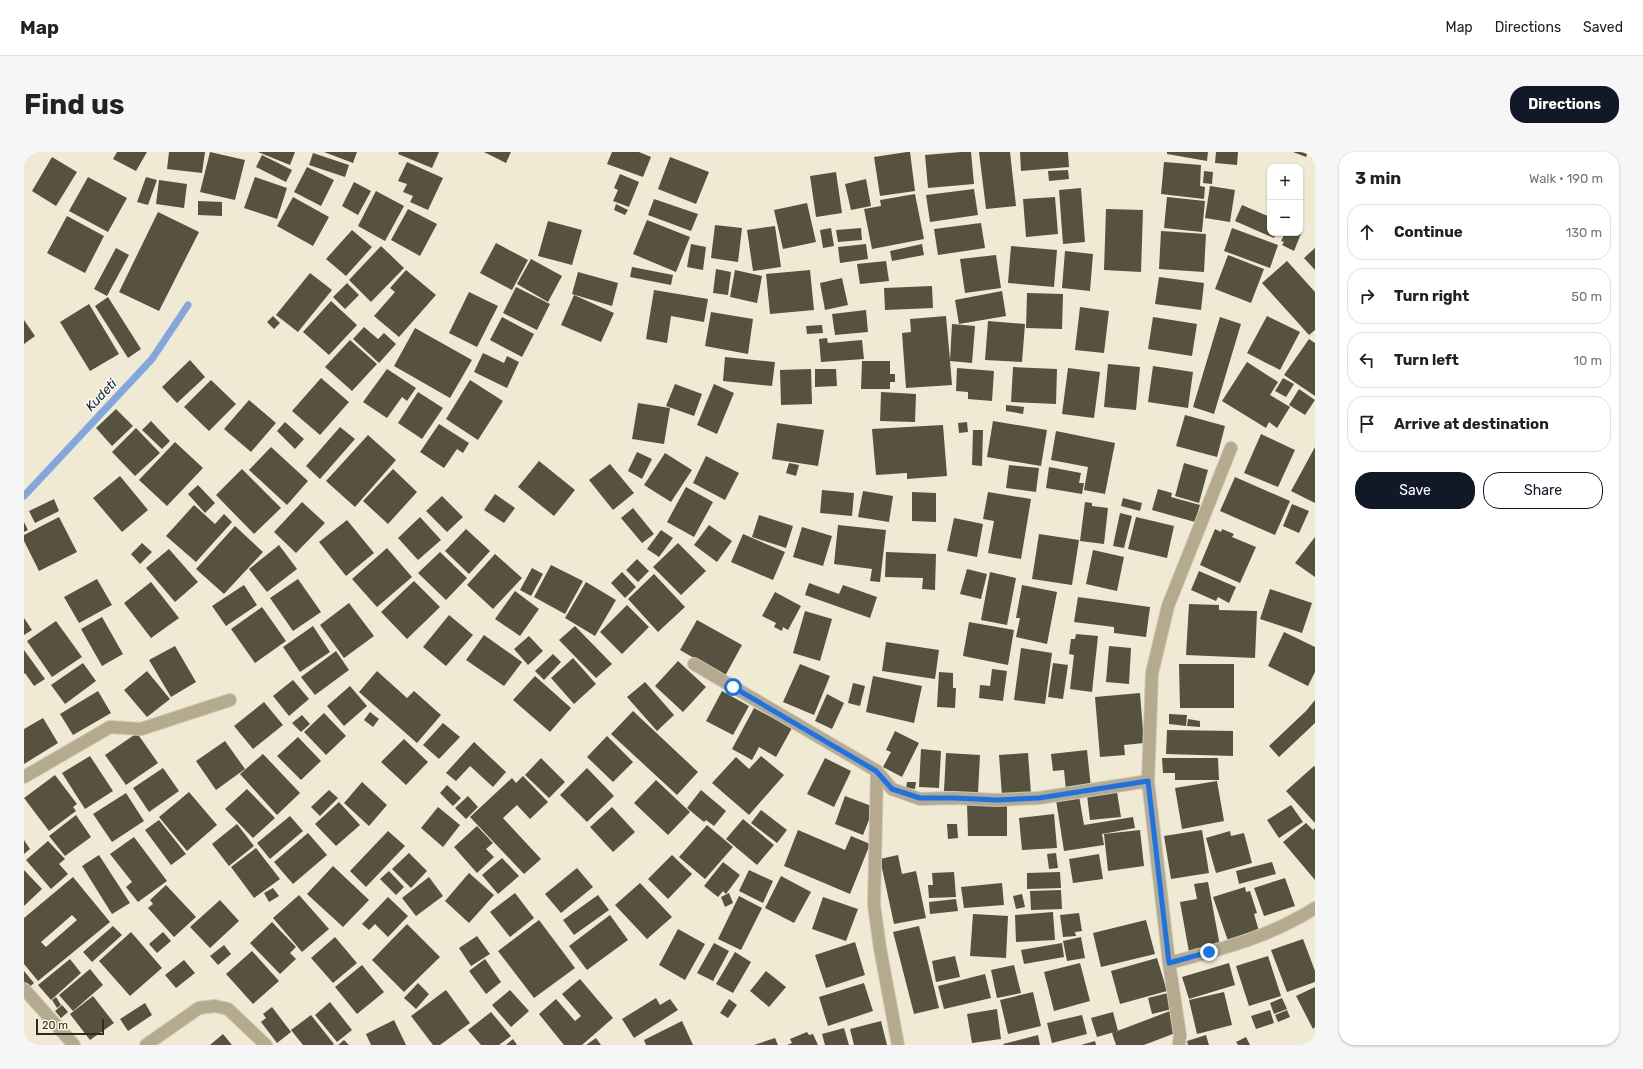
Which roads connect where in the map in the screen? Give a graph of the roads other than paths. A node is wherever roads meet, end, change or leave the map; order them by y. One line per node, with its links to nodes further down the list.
1 (1232, 448): 6 (street)
2 (694, 664): 4 (street)
3 (230, 700): 5 (street)
4 (876, 771): 6 (street); 13 (street)
5 (24, 777)
6 (1148, 781): 8 (street)
7 (1315, 908): 8 (street)
8 (1169, 963): 14 (street)
9 (24, 989): 10 (street)
10 (74, 1045)
11 (146, 1045): 12 (street)
12 (266, 1045)
13 (898, 1045)
14 (1179, 1045)

